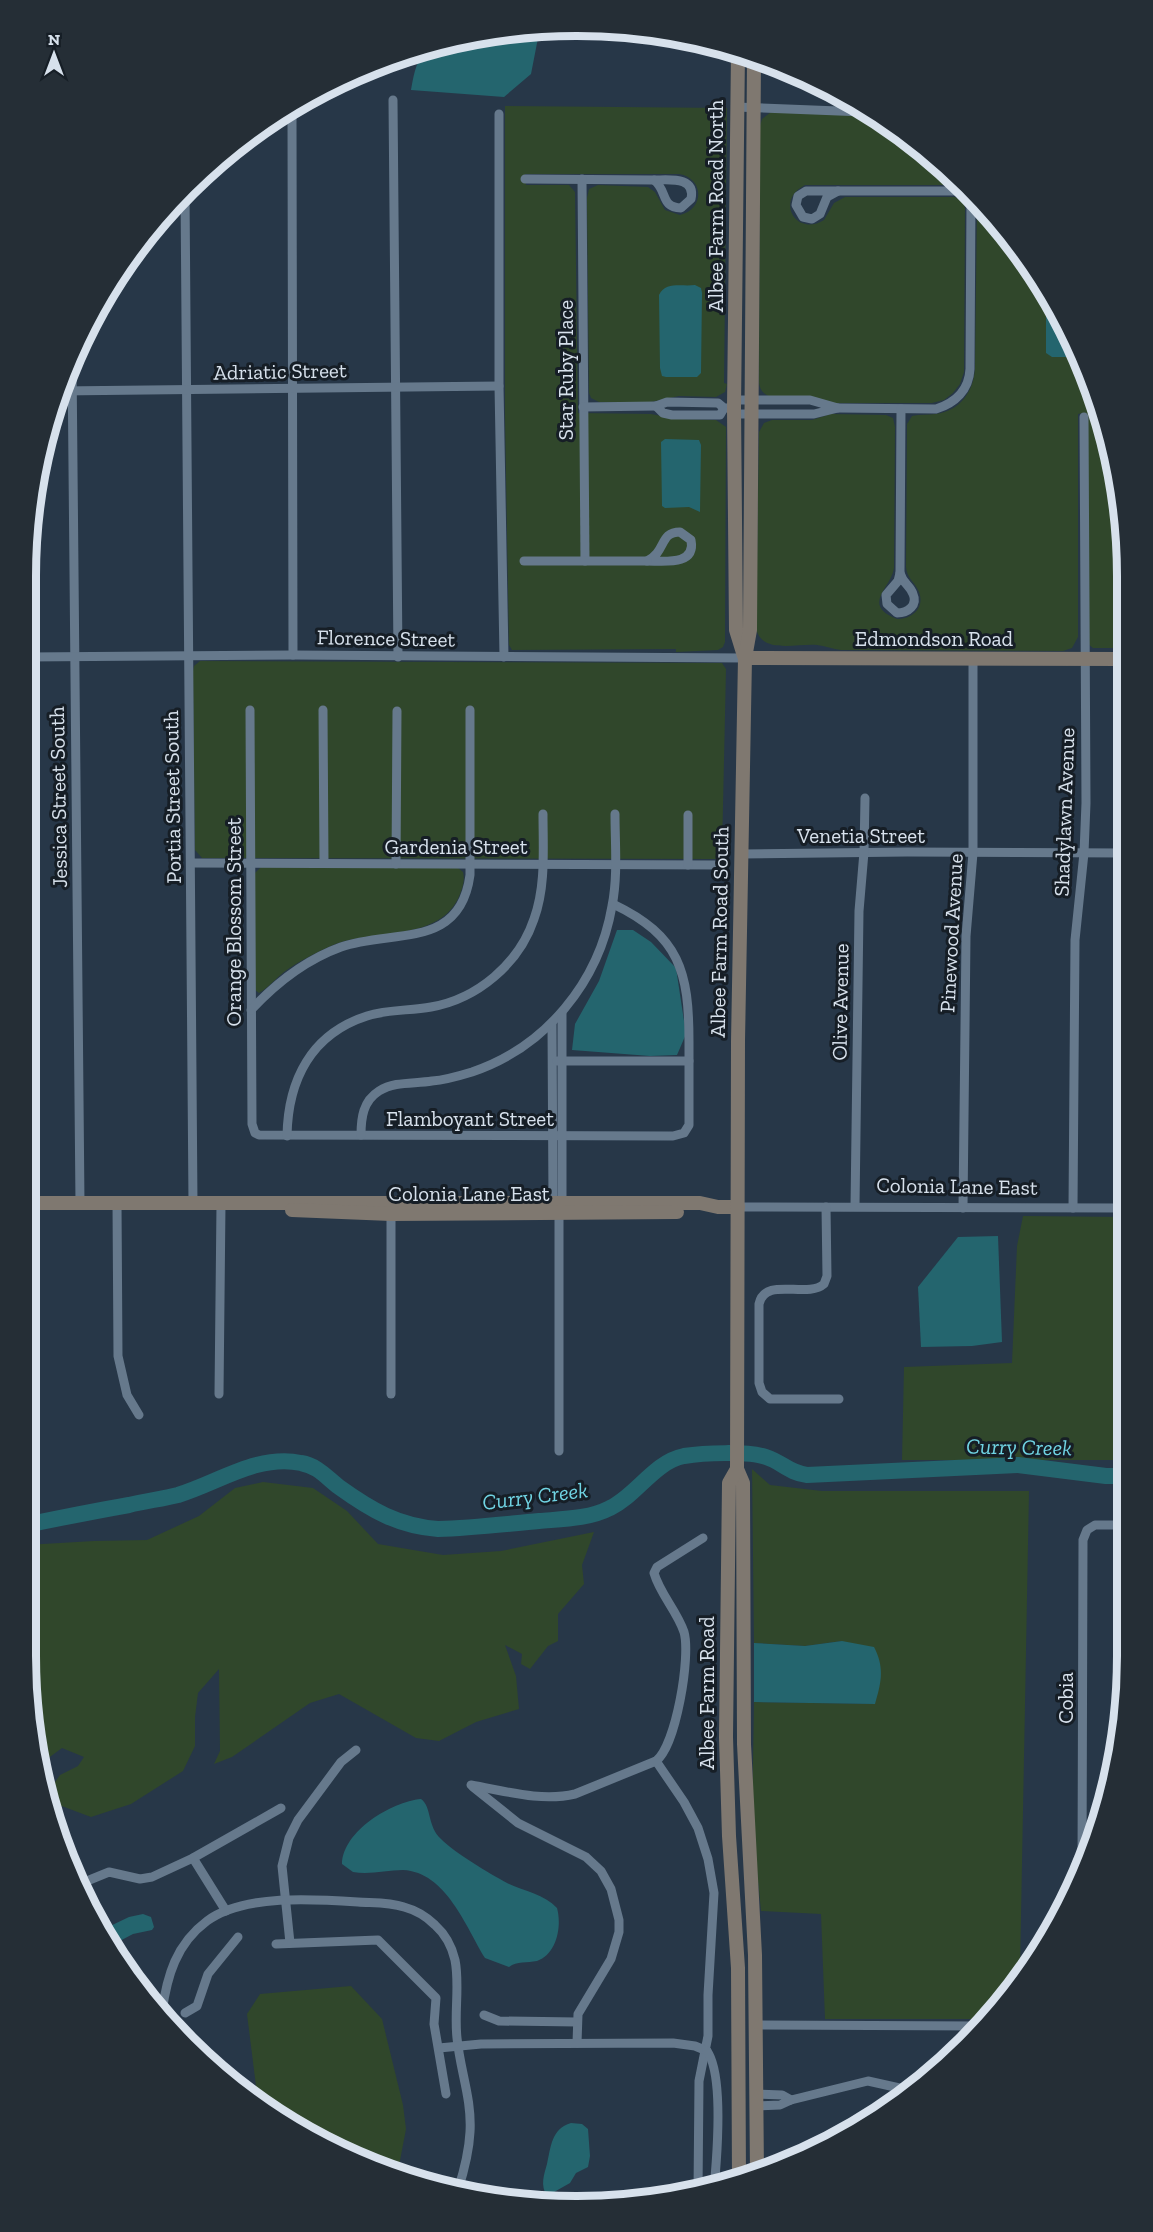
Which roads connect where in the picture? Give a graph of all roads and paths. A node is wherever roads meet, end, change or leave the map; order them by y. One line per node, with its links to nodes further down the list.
1 (738, 61): 5 (main road, Albee Farm Road North)
2 (754, 66): 4 (main road, Albee Farm Road North)
3 (393, 100): 20 (street)
4 (754, 106): 5 (street); 6 (street); 17 (main road, Albee Farm Road North)
5 (736, 107): 16 (main road, Albee Farm Road North)
6 (852, 111)
7 (499, 114): 19 (street)
8 (292, 117): 21 (street)
9 (525, 179): 10 (street)
10 (582, 179): 11 (street); 27 (street, Star Ruby Place)
11 (654, 180)
12 (838, 191): 12 (street); 13 (street)
13 (956, 191)
14 (185, 204): 22 (street, Portia Street South)
15 (971, 207): 31 (street)
16 (735, 360): 28 (main road, Albee Farm Road South)
17 (753, 360): 29 (main road, Albee Farm Road South)
18 (72, 384): 23 (street, Jessica Street South)
19 (500, 386): 20 (street, Adriatic Street); 44 (street)
20 (396, 387): 21 (street, Adriatic Street); 43 (street)
21 (291, 388): 22 (street, Adriatic Street); 39 (street)
22 (186, 390): 23 (street, Adriatic Street); 42 (street, Portia Street South)
23 (72, 391): 41 (street, Jessica Street South)
24 (796, 400): 29 (street); 30 (street); 32 (street)
25 (692, 402): 26 (street); 28 (street); 33 (street)
26 (656, 406): 27 (street); 33 (street)
27 (583, 407): 36 (street, Star Ruby Place)
28 (732, 407): 29 (street); 29 (street); 33 (street); 45 (main road, Albee Farm Road South)
29 (752, 407): 32 (street); 45 (main road, Albee Farm Road South)
30 (838, 408): 31 (street); 32 (street)
31 (901, 409): 38 (street)
32 (796, 414)
33 (692, 415)
34 (1084, 417): 47 (street, Shadylawn Avenue)
35 (524, 561): 36 (street)
36 (585, 561): 37 (street)
37 (647, 561): 37 (street)
38 (900, 573)
39 (292, 655): 42 (street, Florence Street); 43 (street, Florence Street)
40 (36, 657): 41 (street, Florence Street)
41 (74, 657): 42 (street, Florence Street); 82 (street, Jessica Street South)
42 (189, 657): 62 (street, Portia Street South)
43 (398, 657): 44 (street, Florence Street)
44 (504, 657): 45 (street, Florence Street)
45 (745, 658): 46 (main road, Edmondson Road); 61 (main road, Albee Farm Road South)
46 (973, 659): 47 (main road, Edmondson Road); 58 (street, Pinewood Avenue)
47 (1084, 659): 48 (main road, Edmondson Road); 59 (street, Shadylawn Avenue)
48 (1117, 659)
49 (250, 710): 64 (street, Orange Blossom Street)
50 (323, 710): 63 (street)
51 (470, 710): 66 (street)
52 (397, 711): 65 (street)
53 (865, 798): 57 (street, Olive Avenue)
54 (543, 814): 67 (street)
55 (615, 814): 68 (street)
56 (688, 815): 69 (street)
57 (864, 852): 58 (street, Venetia Street); 61 (street, Venetia Street); 87 (street, Olive Avenue)
58 (973, 853): 59 (street, Venetia Street); 91 (street, Pinewood Avenue)
59 (1084, 853): 60 (street, Venetia Street); 92 (street, Shadylawn Avenue)
60 (1117, 853)
61 (742, 854): 88 (main road, Albee Farm Road South)
62 (191, 863): 64 (street, Gardenia Street); 84 (street, Portia Street South)
63 (324, 863): 64 (street, Gardenia Street); 65 (street, Gardenia Street)
64 (250, 864): 72 (street, Orange Blossom Street)
65 (396, 864): 66 (street, Gardenia Street)
66 (470, 864): 67 (street, Gardenia Street); 72 (street)
67 (543, 864): 68 (street, Gardenia Street); 78 (street)
68 (615, 864): 69 (street, Gardenia Street); 71 (street)
69 (688, 865): 70 (street, Gardenia Street)
70 (721, 865)
71 (613, 904): 73 (street); 76 (street)
72 (251, 1010): 77 (street, Orange Blossom Street)
73 (562, 1013): 74 (street); 75 (street)
74 (552, 1024): 75 (street); 79 (street)
75 (557, 1061): 76 (street); 80 (street)
76 (689, 1061): 80 (street, Flamboyant Street)
77 (255, 1133): 78 (street, Flamboyant Street)
78 (287, 1136): 79 (street, Flamboyant Street)
79 (361, 1136): 80 (street, Flamboyant Street)
80 (557, 1136): 86 (street)
81 (36, 1203): 82 (main road, Colonia Lane East)
82 (80, 1203): 83 (main road, Colonia Lane East)
83 (117, 1203): 84 (main road, Colonia Lane East); 97 (street)
84 (194, 1204): 85 (main road, Colonia Lane East)
85 (221, 1204): 90 (main road, Colonia Lane East); 94 (street)
86 (558, 1206): 88 (main road, Colonia Lane East); 90 (main road, Colonia Lane East); 98 (street)
87 (855, 1206): 89 (street, Colonia Lane East); 91 (street, Colonia Lane East)
88 (738, 1207): 89 (street, Colonia Lane East); 99 (main road, Albee Farm Road)
89 (826, 1207): 96 (street)
90 (391, 1208): 95 (street)
91 (963, 1208): 92 (street, Colonia Lane East)
92 (1073, 1208): 93 (street, Colonia Lane East)
93 (1117, 1209)
94 (219, 1394)
95 (391, 1394)
96 (839, 1399)
97 (139, 1415)
98 (559, 1451)
99 (736, 1469): 109 (main road, Albee Farm Road); 118 (main road, Albee Farm Road)
100 (1117, 1525): 105 (street, Cobia)
101 (703, 1538): 103 (street)
102 (356, 1750): 108 (street)
103 (656, 1761): 117 (street); 123 (street)
104 (281, 1808): 106 (street)
105 (1082, 1845)
106 (192, 1858): 107 (street); 110 (street)
107 (86, 1881)
108 (285, 1901): 110 (street); 112 (street); 121 (street)
109 (734, 1903): 124 (main road); 129 (main road, Albee Farm Road)
110 (226, 1911): 114 (street)
111 (238, 1937): 115 (street)
112 (290, 1943): 113 (street); 122 (street)
113 (276, 1944)
114 (163, 2004)
115 (185, 2013)
116 (484, 2015): 117 (street)
117 (578, 2022): 120 (street)
118 (757, 2025): 119 (street); 124 (main road, Albee Farm Road)
119 (970, 2026)
120 (578, 2043): 121 (street); 123 (street)
121 (458, 2045): 122 (street); 132 (street)
122 (439, 2048): 126 (street)
123 (707, 2051): 130 (street); 131 (street)
124 (757, 2068): 127 (main road, Albee Farm Road)
125 (900, 2088): 127 (street)
126 (446, 2094)
127 (757, 2100): 128 (main road, Albee Farm Road)
128 (757, 2164)
129 (739, 2171)
130 (715, 2178)
131 (698, 2182)
132 (460, 2183)

